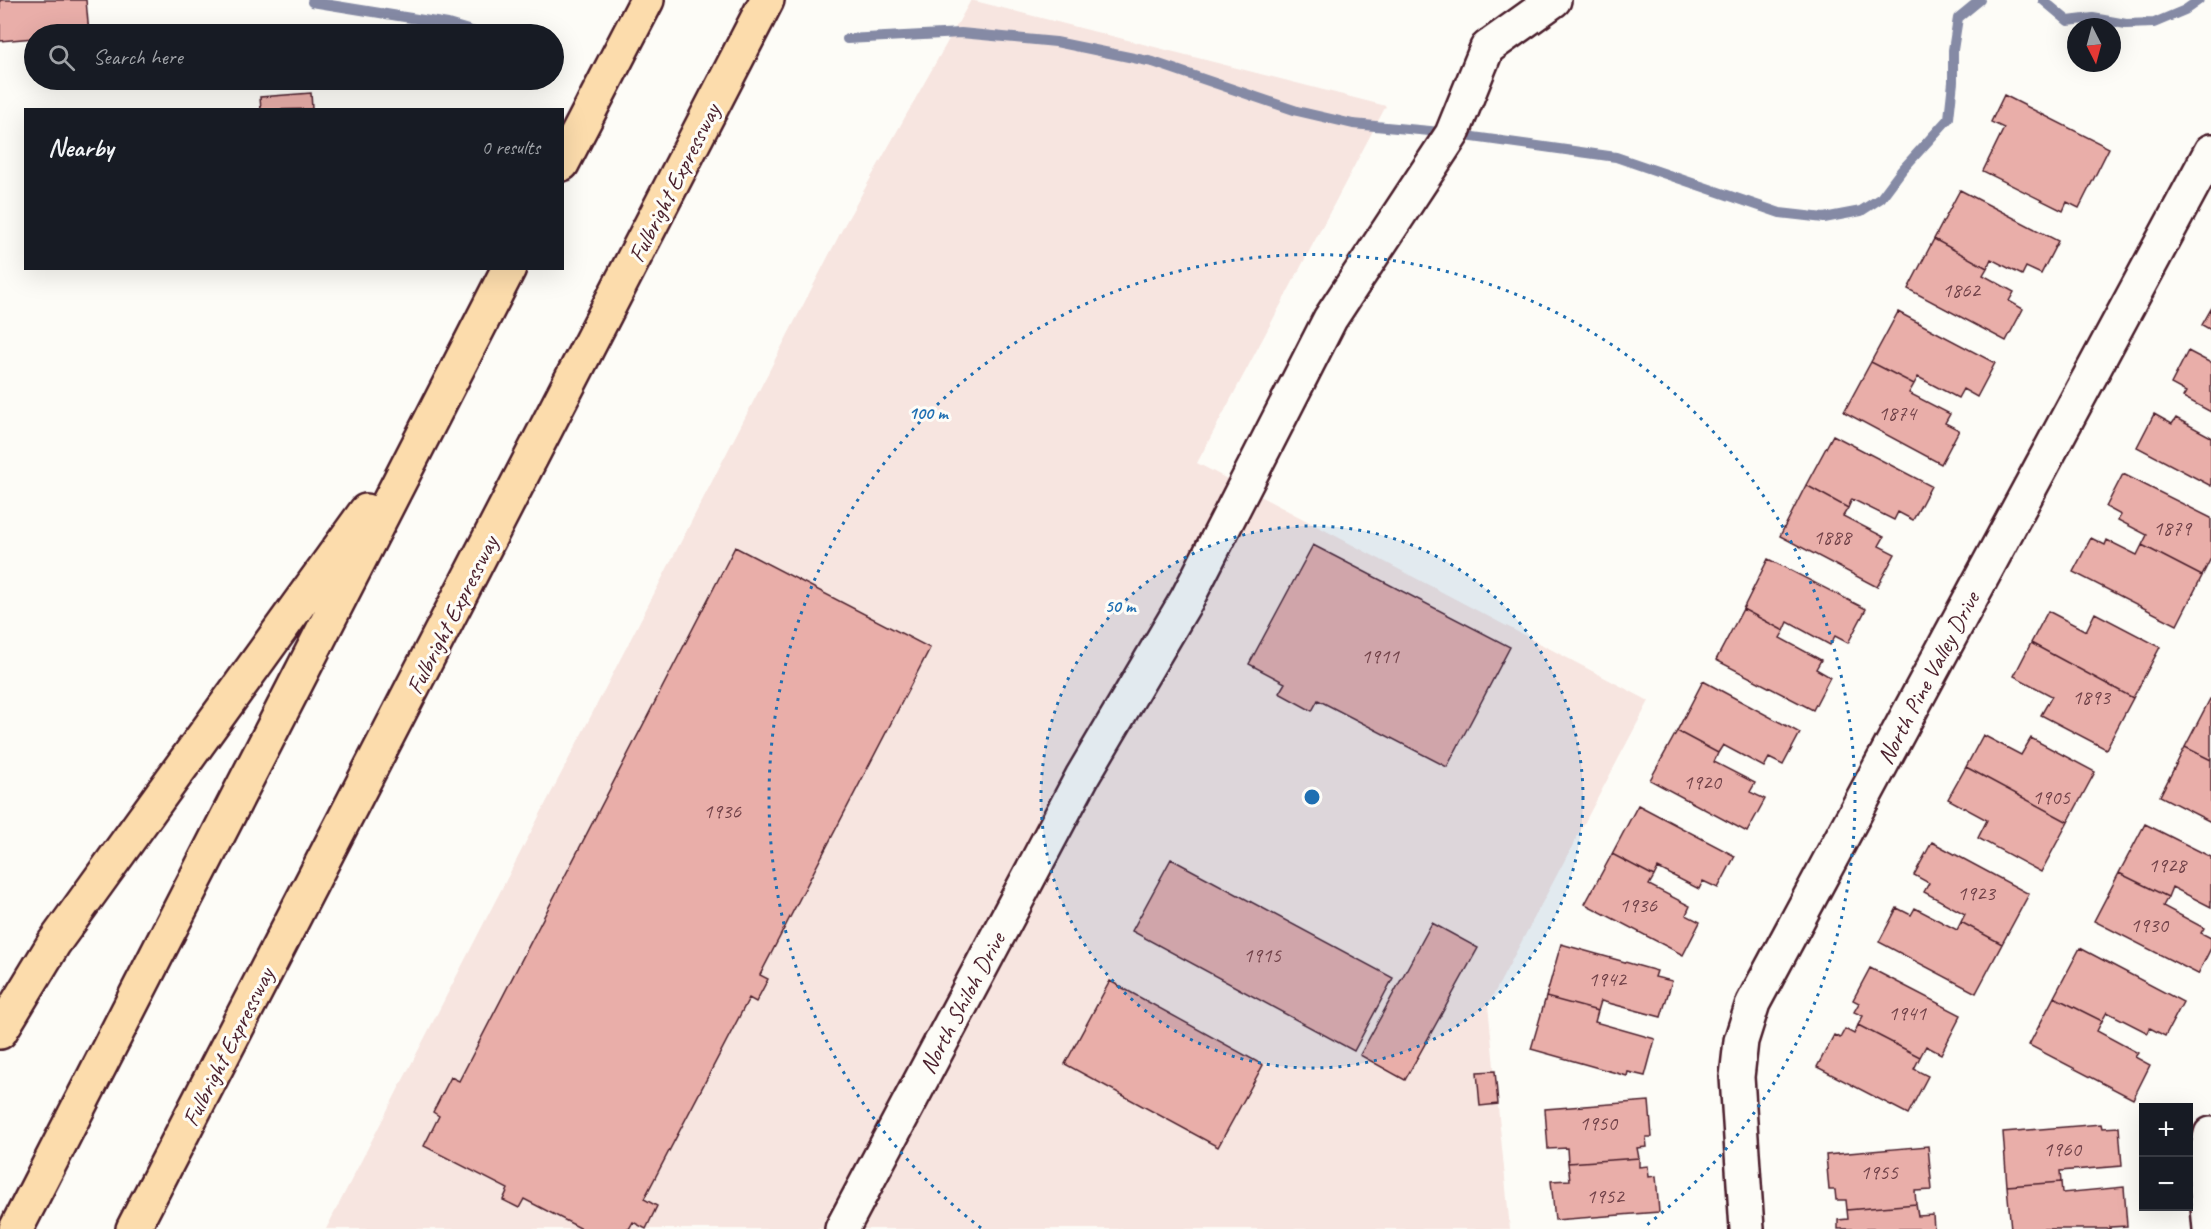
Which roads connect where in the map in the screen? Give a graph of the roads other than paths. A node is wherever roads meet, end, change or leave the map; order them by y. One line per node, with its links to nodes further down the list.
1 (647, 0): 5 (highway)
2 (768, 0): 11 (highway, Fulbright Expressway)
3 (1554, 0): 12 (street, North Shiloh Drive)
4 (2211, 152): 13 (street, North Pine Valley Drive)
5 (564, 161)
6 (508, 270): 7 (highway)
7 (429, 424): 8 (highway); 10 (highway)
8 (0, 1032)
9 (2211, 1134): 14 (street)
10 (16, 1229)
11 (133, 1229)
12 (842, 1229)
13 (1747, 1229)
14 (2210, 1229)

